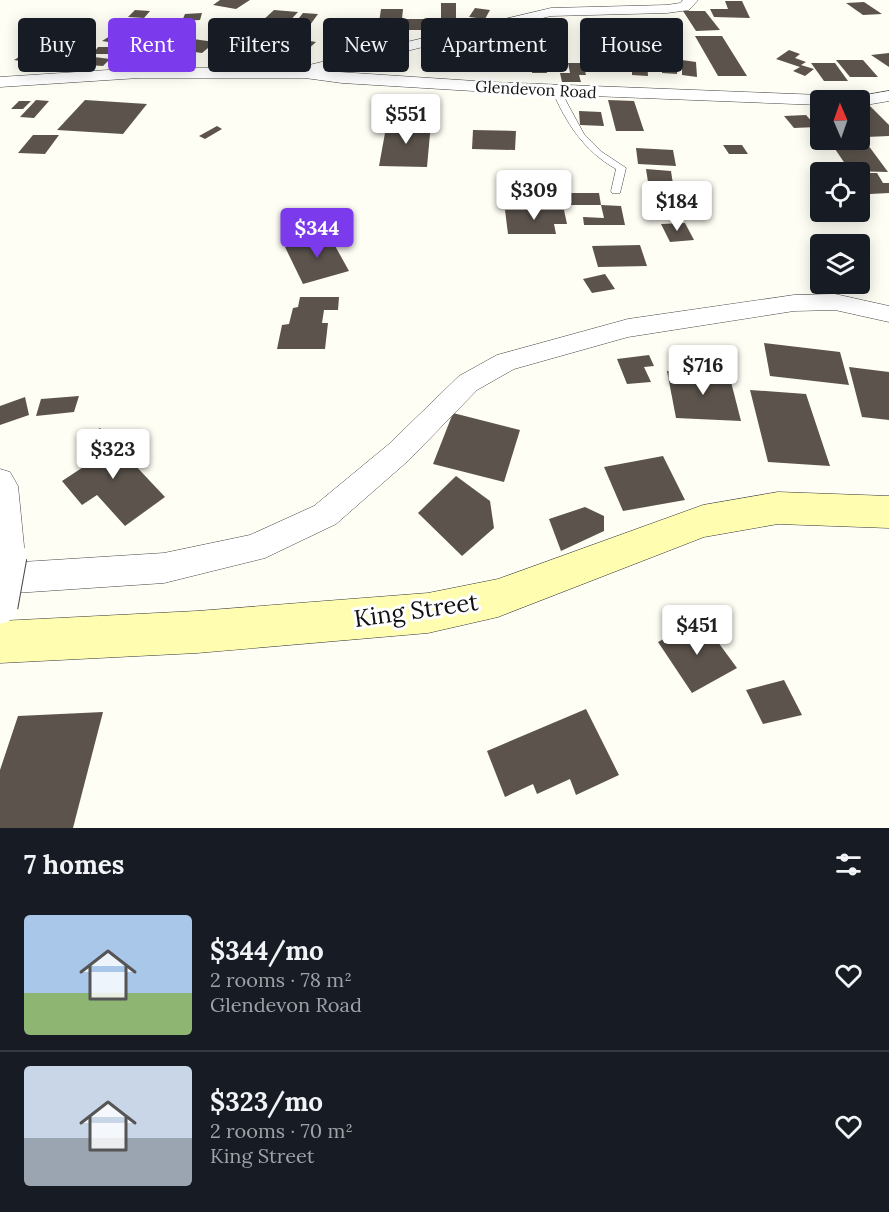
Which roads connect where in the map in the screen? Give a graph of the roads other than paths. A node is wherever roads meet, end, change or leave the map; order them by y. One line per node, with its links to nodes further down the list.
1 (691, 0): 2 (street)
2 (305, 73): 3 (street, Glendevon Road); 4 (street, Glendevon Road)
3 (0, 82)
4 (556, 90): 7 (street, Glendevon Road); 8 (lane)
5 (889, 96): 6 (street)
6 (870, 99)
7 (810, 100)
8 (616, 191)
9 (889, 314): 12 (street)
10 (0, 481): 12 (street)
11 (889, 512): 13 (street, King Street)
12 (5, 567): 13 (street, bridge)
13 (1, 625)

